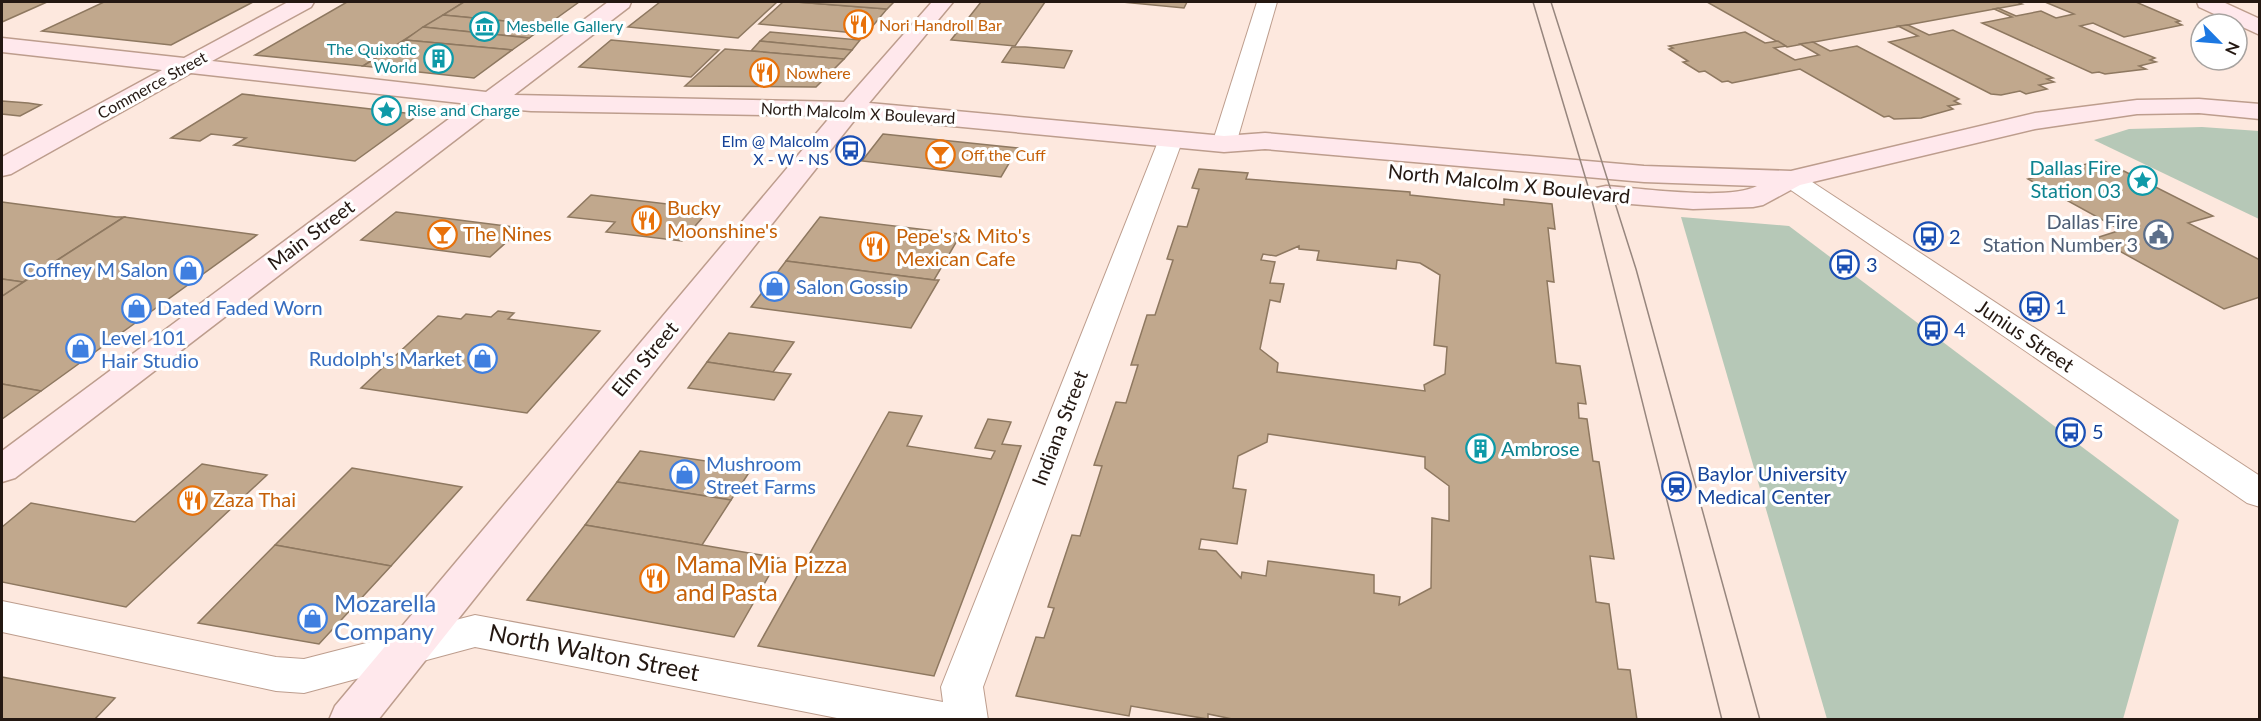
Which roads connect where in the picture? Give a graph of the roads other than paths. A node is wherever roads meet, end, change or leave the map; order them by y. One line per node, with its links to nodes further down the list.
1 (303, 2): 8 (street, Commerce Street)
2 (621, 2): 9 (street, Main Street)
3 (943, 2): 10 (street, Elm Street)
4 (1267, 2): 13 (street)
5 (2207, 2): 6 (street)
6 (2259, 28)
7 (2, 45): 8 (street, North Malcolm X Boulevard)
8 (190, 65): 9 (street, North Malcolm X Boulevard); 14 (street, Commerce Street)
9 (491, 99): 10 (street, North Malcolm X Boulevard); 16 (street, Main Street)
10 (852, 110): 12 (street, North Malcolm X Boulevard); 19 (street, Elm Street)
11 (2259, 112): 15 (street, North Malcolm X Boulevard)
12 (1172, 139): 13 (street, North Malcolm X Boulevard); 22 (street, Indiana Street)
13 (1224, 144): 15 (street, North Malcolm X Boulevard)
14 (2, 168)
15 (1791, 179): 17 (street, Junius Street)
16 (2, 469)
17 (2259, 494)
18 (2, 618): 19 (street, North Walton Street)
19 (408, 648): 20 (street, Elm Street); 21 (street, North Walton Street)
20 (351, 720)
21 (943, 720)
22 (967, 720)

